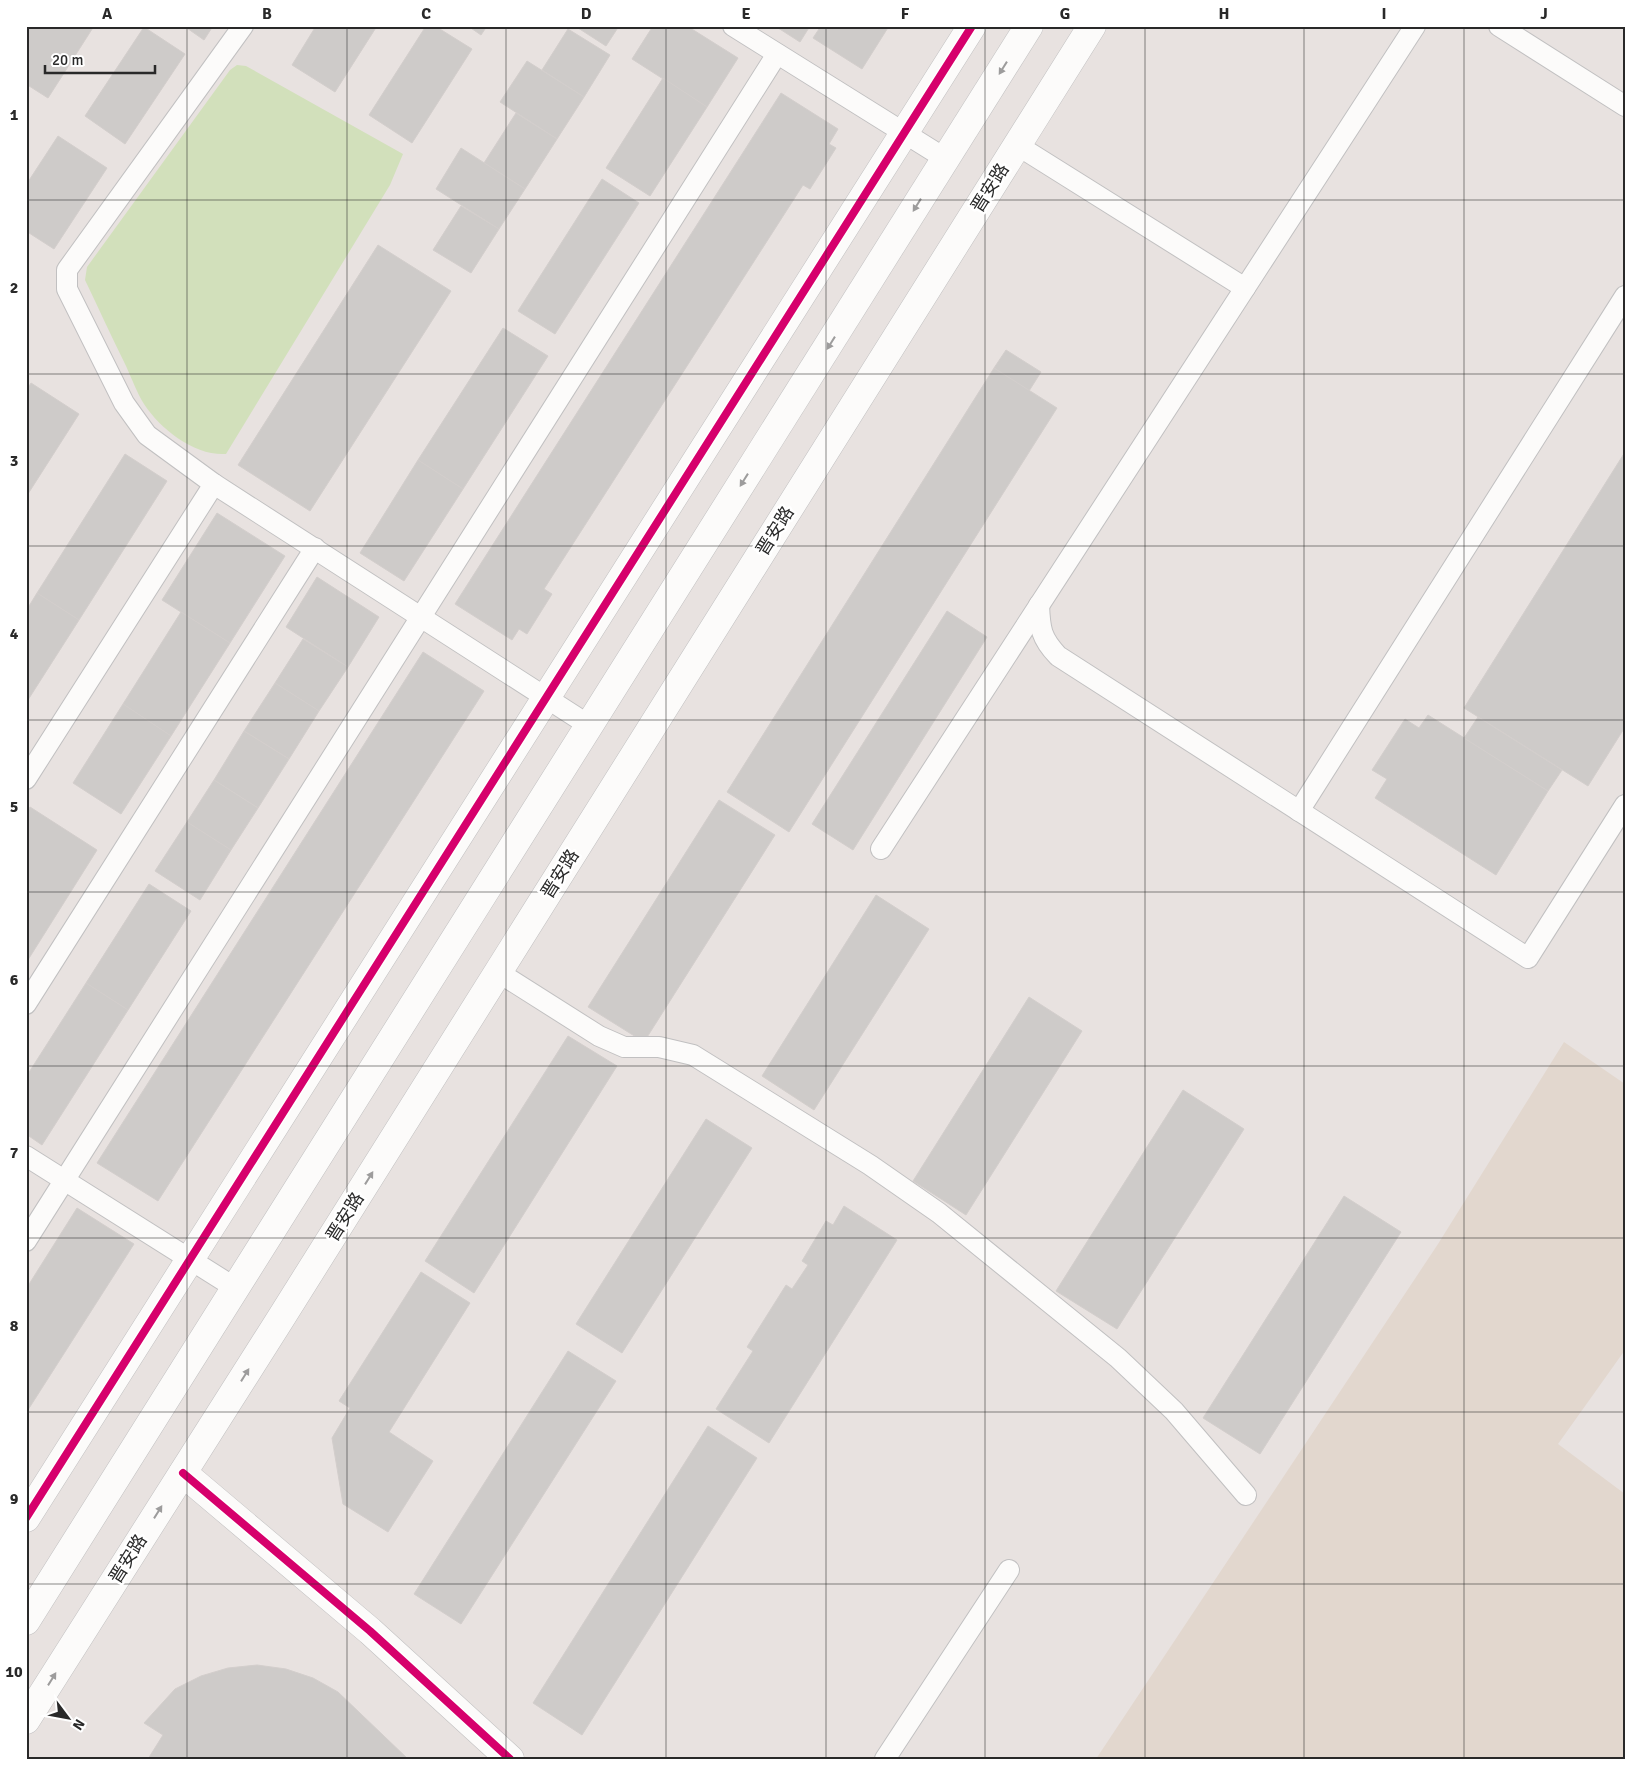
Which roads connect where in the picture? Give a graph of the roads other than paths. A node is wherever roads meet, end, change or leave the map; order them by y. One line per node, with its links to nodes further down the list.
1 (243, 26): 15 (lane)
2 (733, 26): 8 (lane)
3 (972, 26): 10 (main road)
4 (1029, 26): 12 (main road, one-way to 12)
5 (1092, 26): 11 (main road, 晋安路)
6 (1414, 26): 13 (lane)
7 (1499, 26): 9 (lane)
8 (777, 54): 10 (lane); 18 (lane)
9 (1625, 106)
10 (904, 132): 12 (lane); 19 (main road)
11 (1017, 145): 13 (lane); 25 (main road, 晋安路)
12 (946, 159): 20 (main road, one-way to 20)
13 (1245, 288): 17 (lane)
14 (1625, 296): 23 (lane)
15 (214, 484): 16 (lane); 21 (lane)
16 (315, 548): 18 (lane); 26 (lane)
17 (1039, 605): 23 (lane); 24 (lane)
18 (421, 617): 19 (lane); 28 (lane)
19 (546, 698): 20 (lane); 30 (main road)
20 (590, 726): 31 (main road)
21 (26, 779)
22 (1625, 805): 23 (lane)
23 (1299, 811)
24 (881, 849)
25 (498, 972): 32 (main road, 晋安路, one-way to 25); 33 (lane)
26 (26, 1004)
27 (26, 1156): 28 (lane)
28 (65, 1180): 29 (lane); 30 (lane)
29 (26, 1241)
30 (190, 1260): 31 (lane); 34 (main road)
31 (237, 1289): 36 (main road)
32 (183, 1473): 37 (main road, 晋安路, one-way to 32); 38 (main road)
33 (1246, 1495)
34 (26, 1518)
35 (1009, 1570): 39 (lane)
36 (26, 1621)
37 (26, 1720)
38 (510, 1759)
39 (885, 1759)

